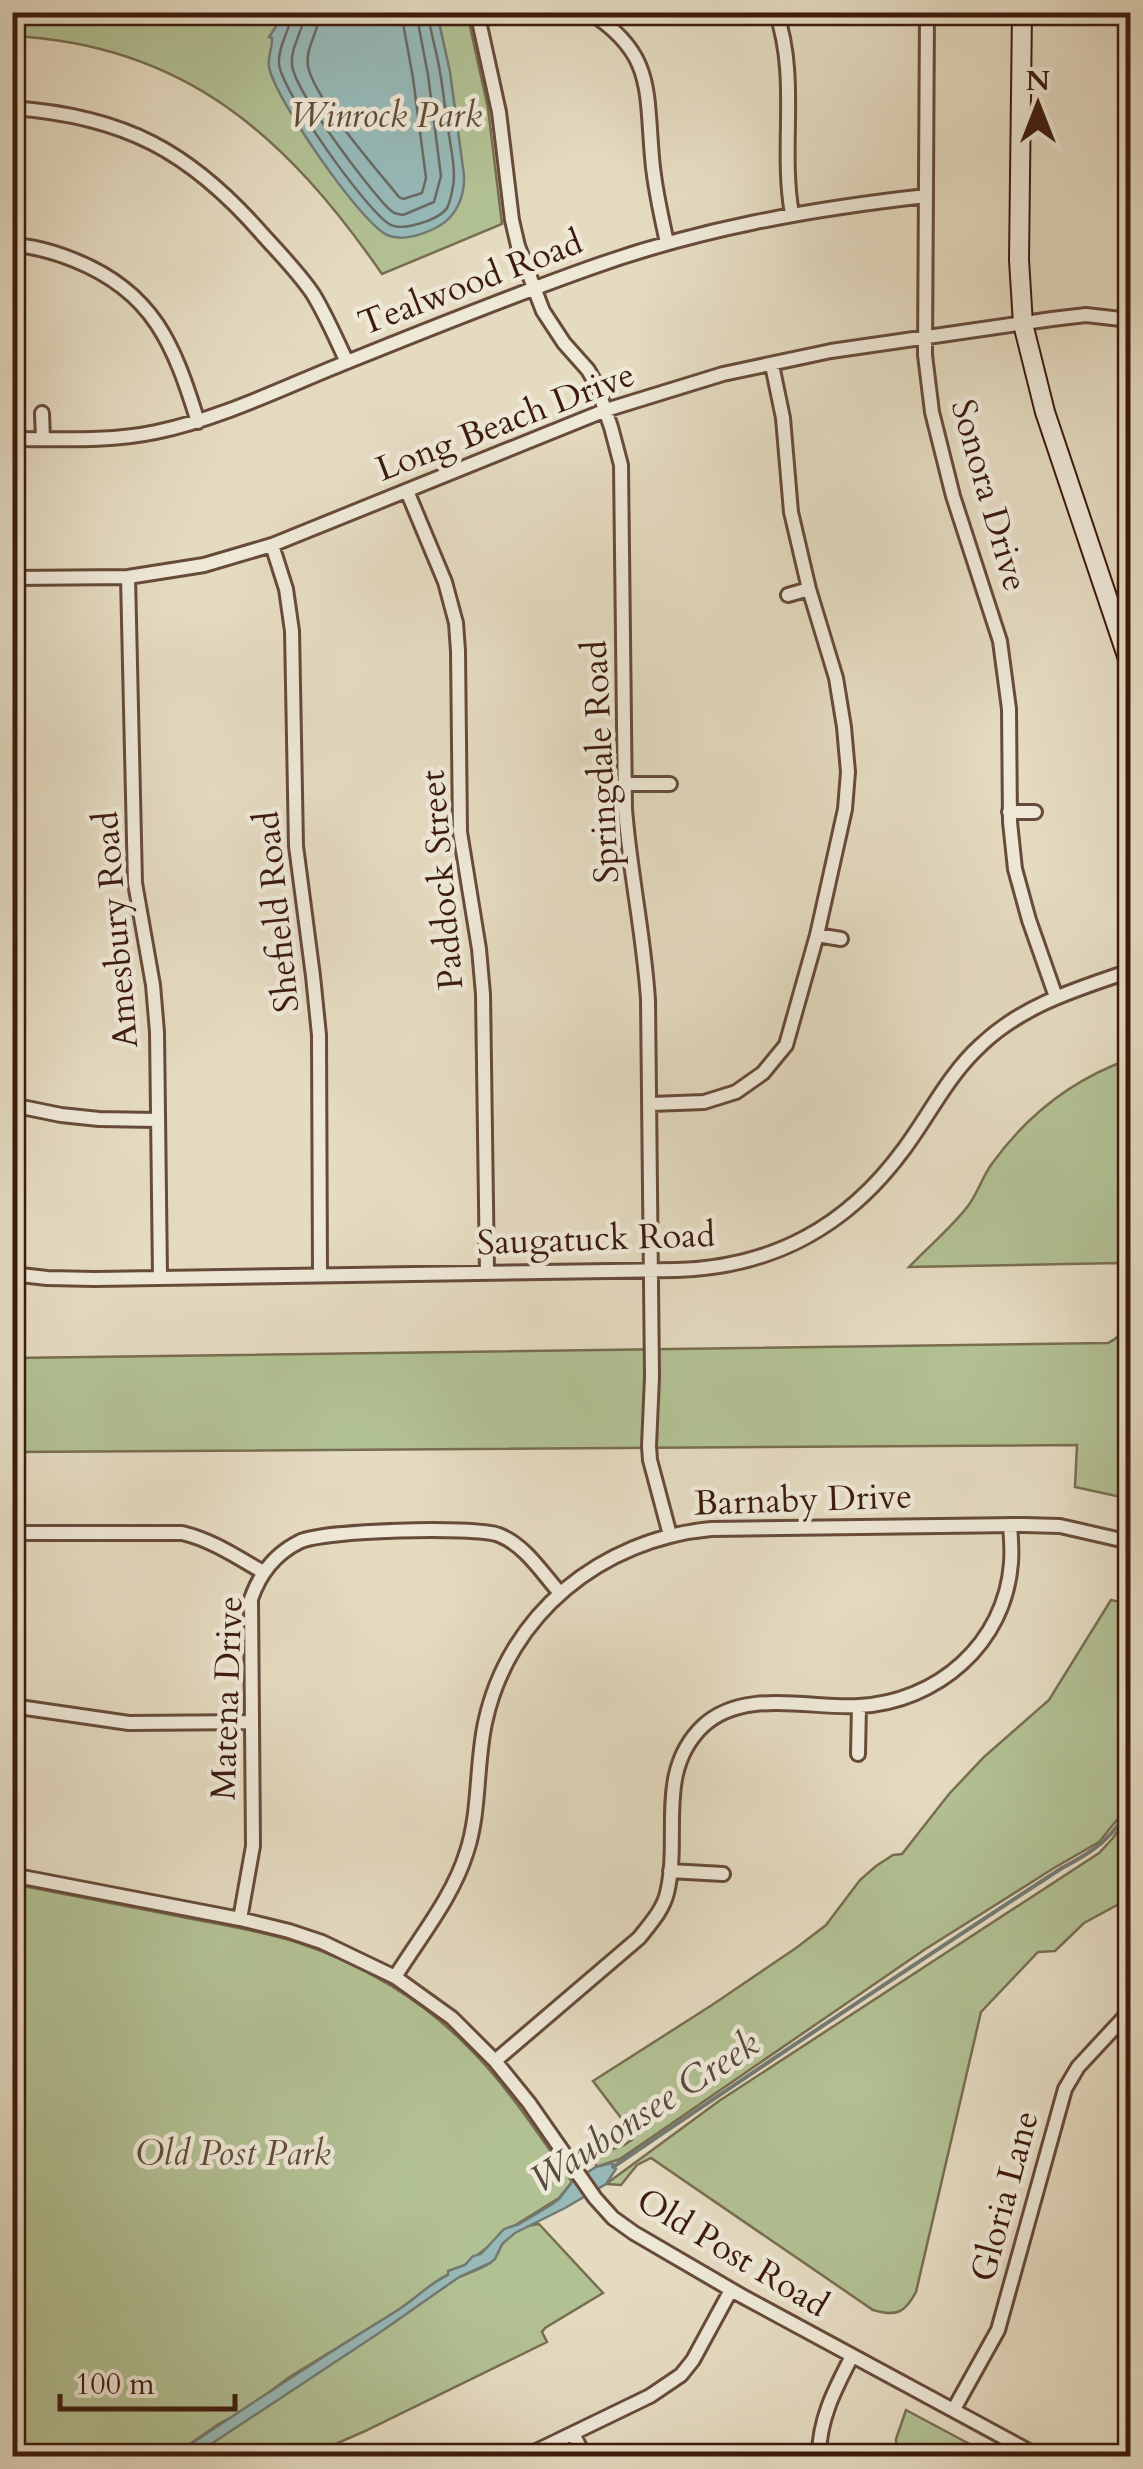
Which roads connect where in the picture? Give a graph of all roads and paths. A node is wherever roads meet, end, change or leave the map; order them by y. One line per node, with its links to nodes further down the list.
1 (476, 12): 11 (street, Springdale Road)
2 (589, 12): 9 (street)
3 (776, 12): 8 (street)
4 (927, 12): 7 (street, Sonora Drive)
5 (1022, 12): 13 (street)
6 (12, 108): 15 (street)
7 (926, 196): 8 (street, Tealwood Road); 14 (street, Sonora Drive)
8 (792, 214): 9 (street, Tealwood Road)
9 (667, 243): 11 (street, Tealwood Road)
10 (12, 245): 19 (street)
11 (533, 289): 15 (street, Tealwood Road); 17 (street, Springdale Road)
12 (1130, 320): 13 (street, Long Beach Drive)
13 (1023, 324): 14 (street, Long Beach Drive); 28 (street)
14 (927, 337): 16 (street, Long Beach Drive); 31 (street, Sonora Drive)
15 (346, 362): 19 (street, Tealwood Road)
16 (772, 364): 17 (street, Long Beach Drive); 26 (street)
17 (606, 410): 22 (street, Long Beach Drive); 29 (street, Springdale Road)
18 (42, 414): 21 (street)
19 (198, 422): 21 (street, Tealwood Road)
20 (12, 439): 21 (street, Tealwood Road)
21 (43, 439)
22 (407, 491): 23 (street, Long Beach Drive); 41 (street, Paddock Street)
23 (272, 545): 24 (street, Long Beach Drive); 43 (street, Shefield Road)
24 (128, 577): 25 (street, Long Beach Drive); 39 (street, Amesbury Road)
25 (12, 578)
26 (809, 589): 27 (street); 33 (street)
27 (788, 594)
28 (1130, 665)
29 (625, 784): 30 (street); 37 (street, Springdale Road)
30 (670, 784)
31 (1010, 812): 32 (street); 36 (street, Sonora Drive)
32 (1035, 812)
33 (817, 935): 34 (street); 37 (street)
34 (840, 940)
35 (1130, 971): 36 (street, Saugatuck Road)
36 (1056, 996): 40 (street, Saugatuck Road)
37 (650, 1104): 40 (street, Springdale Road)
38 (12, 1105): 39 (street)
39 (157, 1120): 44 (street, Amesbury Road)
40 (651, 1270): 41 (street, Saugatuck Road); 47 (street, Springdale Road)
41 (487, 1272): 43 (street, Saugatuck Road)
42 (12, 1274): 44 (street, Saugatuck Road)
43 (320, 1275): 44 (street, Saugatuck Road)
44 (160, 1277)
45 (1010, 1524): 47 (street, Barnaby Drive); 48 (street, Barnaby Drive); 52 (street)
46 (12, 1533): 49 (street)
47 (670, 1535): 50 (street, Barnaby Drive)
48 (1130, 1542)
49 (263, 1572): 50 (street, Matena Drive); 53 (street, Matena Drive)
50 (560, 1593): 59 (street, Barnaby Drive)
51 (12, 1706): 53 (street)
52 (858, 1706): 54 (street); 55 (street)
53 (252, 1722): 58 (street, Matena Drive)
54 (858, 1754)
55 (670, 1872): 57 (street); 61 (street)
56 (12, 1874): 58 (street, Old Post Road)
57 (723, 1874)
58 (240, 1919): 59 (street, Old Post Road)
59 (395, 1977): 61 (street, Old Post Road)
60 (1130, 2011): 64 (street, Gloria Lane)
61 (495, 2062): 62 (street, Old Post Road)
62 (731, 2290): 63 (street, Old Post Road); 65 (street)
63 (852, 2356): 64 (street, Old Post Road); 68 (street)
64 (954, 2409): 69 (street, Old Post Road)
65 (574, 2435): 66 (street); 67 (street)
66 (526, 2456)
67 (584, 2456)
68 (819, 2456)
69 (1038, 2456)

